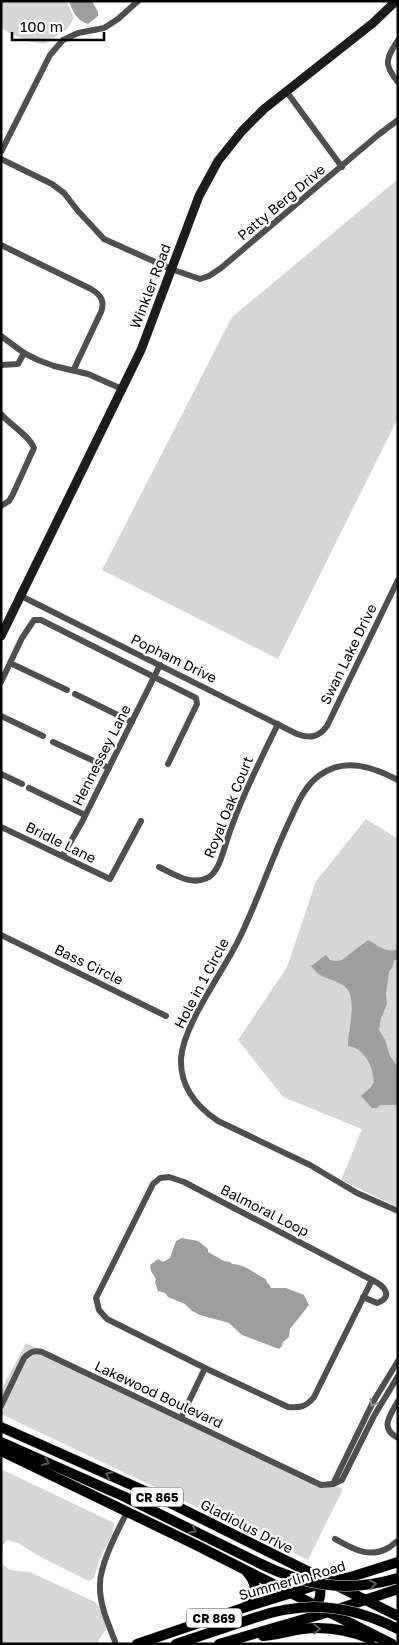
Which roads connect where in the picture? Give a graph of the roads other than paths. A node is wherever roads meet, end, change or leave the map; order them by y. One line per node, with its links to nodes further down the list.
1 (138, 1): 7 (street)
2 (396, 1): 5 (street, Winkler Road)
3 (398, 40): 4 (street)
4 (398, 82)
5 (286, 91): 9 (street); 11 (street, Winkler Road)
6 (398, 120): 9 (street, Patty Berg Drive)
7 (1, 152)
8 (1, 159): 11 (street, Patty Berg Drive)
9 (342, 167): 11 (street, Patty Berg Drive)
10 (1, 245): 15 (street)
11 (171, 269): 16 (street, Winkler Road)
12 (1, 336): 13 (street)
13 (24, 353): 14 (street); 15 (street)
14 (1, 365)
15 (74, 369): 16 (street)
16 (122, 389): 20 (street, Winkler Road)
17 (1, 414): 18 (street)
18 (1, 506)
19 (398, 580): 32 (street, Swan Lake Drive)
20 (21, 596): 21 (street, Winkler Road); 23 (street, Popham Drive)
21 (1, 636)
22 (10, 663): 24 (street); 25 (street); 26 (street)
23 (160, 665): 24 (street, Hennessey Lane); 30 (street, Popham Drive)
24 (154, 677): 29 (street, Hennessey Lane); 34 (street)
25 (1, 682)
26 (67, 690)
27 (75, 694): 29 (street)
28 (1, 716): 31 (street)
29 (132, 722): 35 (street, Hennessey Lane)
30 (278, 724): 32 (street, Popham Drive); 44 (street, Royal Oak Court)
31 (43, 736)
32 (317, 736)
33 (54, 742): 35 (street)
34 (168, 764)
35 (109, 768): 40 (street, Hennessey Lane)
36 (1, 774): 38 (street)
37 (398, 780): 47 (street, Hole in 1 Circle)
38 (22, 784)
39 (29, 788): 40 (street)
40 (85, 815): 43 (street, Hennessey Lane)
41 (141, 821): 43 (street, Bridle Lane)
42 (1, 826): 43 (street, Bridle Lane)
43 (63, 855)
44 (159, 867)
45 (1, 934): 46 (street, Bass Circle)
46 (166, 1016)
47 (398, 1212)
48 (372, 1280): 49 (street, Balmoral Loop); 49 (street); 51 (street, Balmoral Loop)
49 (363, 1297): 51 (street, Balmoral Loop)
50 (398, 1361): 60 (street, one-way to 60)
51 (205, 1368): 55 (street)
52 (398, 1376): 60 (street)
53 (398, 1401): 57 (street)
54 (1, 1406): 55 (street, Lakewood Boulevard)
55 (181, 1418): 60 (street, Lakewood Boulevard)
56 (1, 1426): 64 (main road, Gladiolus Drive / CR 865, one-way to 56)
57 (398, 1438)
58 (1, 1442): 68 (main road, one-way to 68, bridge)
59 (1, 1451): 61 (main road, CR 865)
60 (333, 1484)
61 (127, 1512): 66 (main road, CR 865); 82 (street)
62 (335, 1539): 63 (street)
63 (398, 1541)
64 (267, 1551): 66 (main road); 69 (main road, Gladiolus Drive / CR 865)
65 (398, 1562): 67 (main road, Summerlin Road / CR 869)
66 (245, 1570): 72 (main road, CR 865); 74 (main road)
67 (354, 1576): 69 (main road, Summerlin Road / CR 869); 70 (main road)
68 (398, 1578)
69 (324, 1583): 70 (main road, Gladiolus Drive / CR 865); 72 (main road, Summerlin Road / CR 869); 75 (main road)
70 (341, 1588): 73 (main road, Gladiolus Drive / CR 865); 76 (main road)
71 (398, 1589): 73 (main road, CR 869)
72 (291, 1593): 74 (main road, Summerlin Road / CR 869); 75 (main road, CR 865)
73 (365, 1600): 76 (main road, CR 869); 77 (main road, Gladiolus Drive / CR 865)
74 (250, 1606): 80 (main road); 83 (main road, Summerlin Road / CR 869)
75 (317, 1606): 76 (main road, CR 865); 78 (main road)
76 (334, 1610): 78 (main road, CR 869); 87 (main road)
77 (398, 1616)
78 (309, 1617): 80 (main road, CR 869)
79 (398, 1629): 84 (main road, bridge)
80 (266, 1630): 81 (main road, CR 869)
81 (234, 1639): 85 (main road, CR 869); 86 (main road, one-way to 86)
82 (116, 1644)
83 (138, 1644)
84 (176, 1644)
85 (219, 1644)
86 (380, 1644)
87 (392, 1644)

